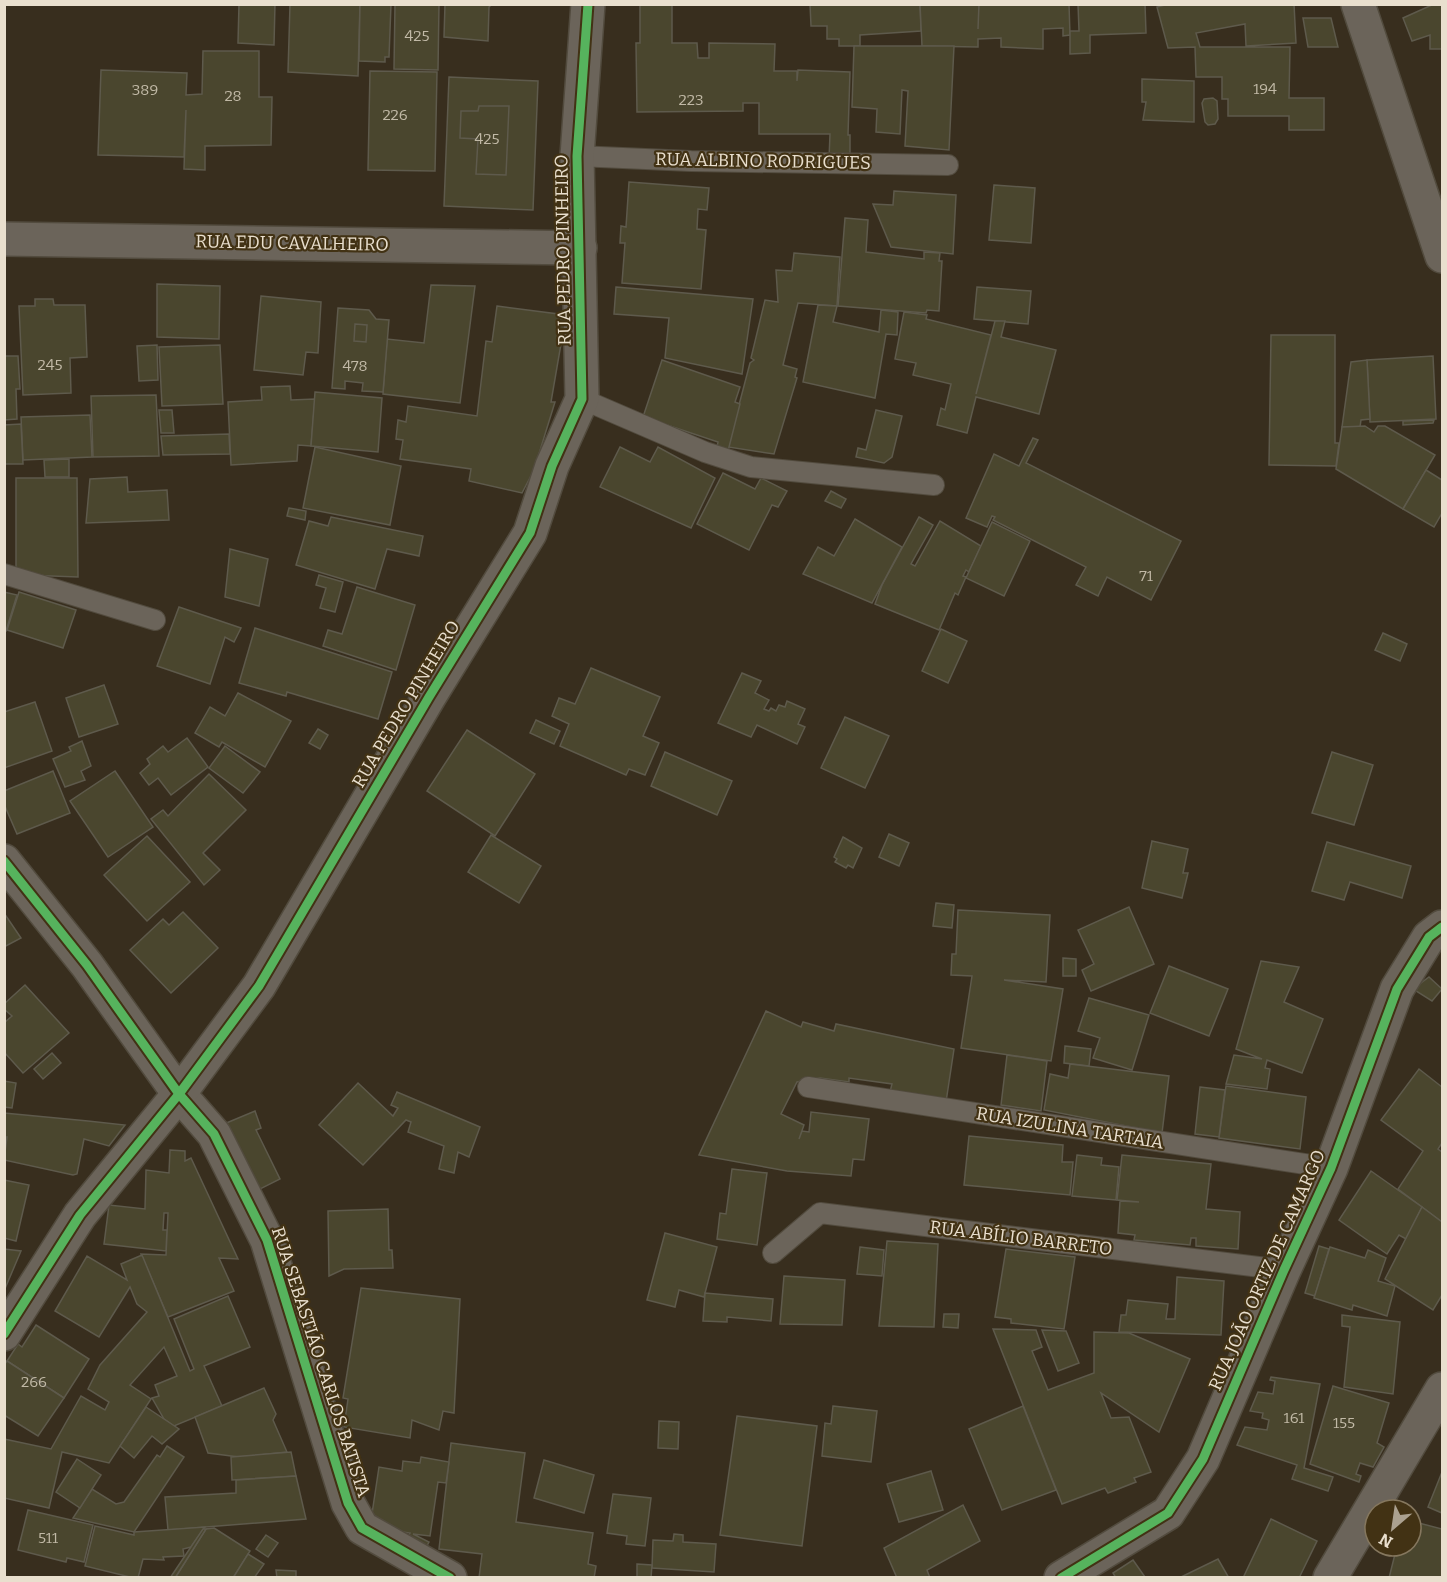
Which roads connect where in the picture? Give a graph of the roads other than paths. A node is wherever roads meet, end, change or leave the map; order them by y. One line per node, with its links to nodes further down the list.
1 (588, 4): 3 (street, RUA PEDRO PINHEIRO)
2 (1358, 4): 7 (street)
3 (577, 156): 4 (lane, RUA ALBINO RODRIGUES); 6 (street, RUA PEDRO PINHEIRO)
4 (948, 165)
5 (4, 239): 6 (street, RUA EDU CAVALHEIRO)
6 (580, 248): 8 (street, RUA PEDRO PINHEIRO)
7 (1443, 256)
8 (582, 399): 9 (lane); 15 (street, RUA PEDRO PINHEIRO)
9 (934, 485)
10 (4, 574): 11 (lane)
11 (155, 620)
12 (4, 861): 15 (street, RUA SEBASTIÃO CARLOS BATISTA)
13 (1443, 927): 16 (street, RUA JOÃO ORTIZ DE CAMARGO)
14 (808, 1087): 16 (lane, RUA IZULINA TARTAIA)
15 (178, 1094): 19 (street, RUA PEDRO PINHEIRO); 21 (street, RUA SEBASTIÃO CARLOS BATISTA)
16 (1331, 1168): 18 (street, RUA JOÃO ORTIZ DE CAMARGO)
17 (773, 1253): 18 (lane, RUA ABÍLIO BARRETO)
18 (1284, 1270): 22 (street, RUA JOÃO ORTIZ DE CAMARGO)
19 (4, 1334)
20 (1443, 1389): 23 (street)
21 (450, 1578)
22 (1061, 1578)
23 (1330, 1578)

